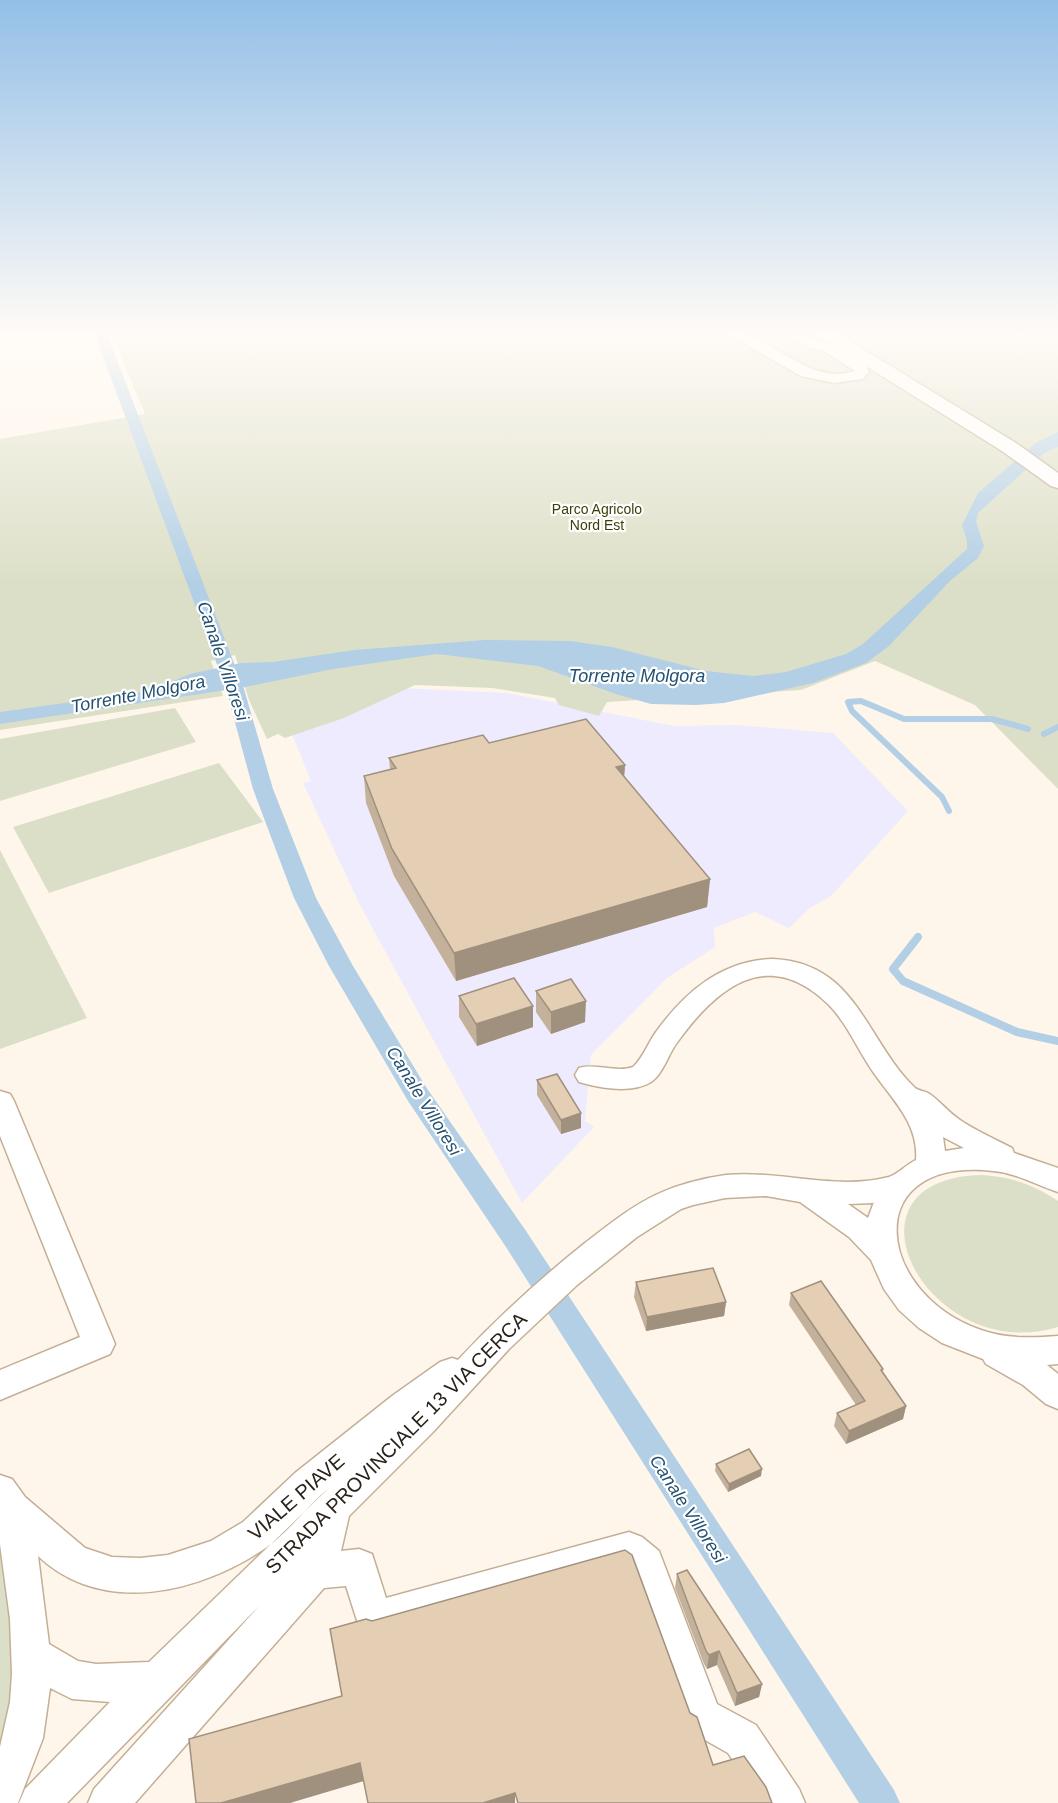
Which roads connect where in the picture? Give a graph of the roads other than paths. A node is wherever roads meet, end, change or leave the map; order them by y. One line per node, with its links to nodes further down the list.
1 (960, 416): 2 (main road)
2 (1056, 481)
3 (589, 1075): 4 (street)
4 (893, 1078): 6 (street); 7 (street)
5 (0, 1101): 15 (street)
6 (1020, 1165): 7 (street); 8 (street)
7 (929, 1167): 9 (street)
8 (1056, 1180)
9 (900, 1186): 10 (street); 11 (street)
10 (807, 1192): 11 (street); 12 (street, STRADA PROVINCIALE 13 VIA CERCA)
11 (885, 1255): 13 (street)
12 (498, 1339): 17 (street, VIALE PIAVE); 18 (street, STRADA PROVINCIALE 13 VIA CERCA)
13 (976, 1343): 14 (street); 16 (street)
14 (1058, 1350)
15 (0, 1385)
16 (1058, 1394)
17 (7, 1500): 20 (street, VIALE PIAVE)
18 (332, 1509): 19 (street); 21 (street, STRADA PROVINCIALE 13 VIA CERCA)
19 (315, 1571): 24 (street); 25 (street)
20 (32, 1655): 21 (street); 22 (street, VIALE PIAVE)
21 (157, 1681): 23 (street, STRADA PROVINCIALE 13 VIA CERCA)
22 (0, 1797)
23 (39, 1803)
24 (108, 1803)
25 (784, 1803)

